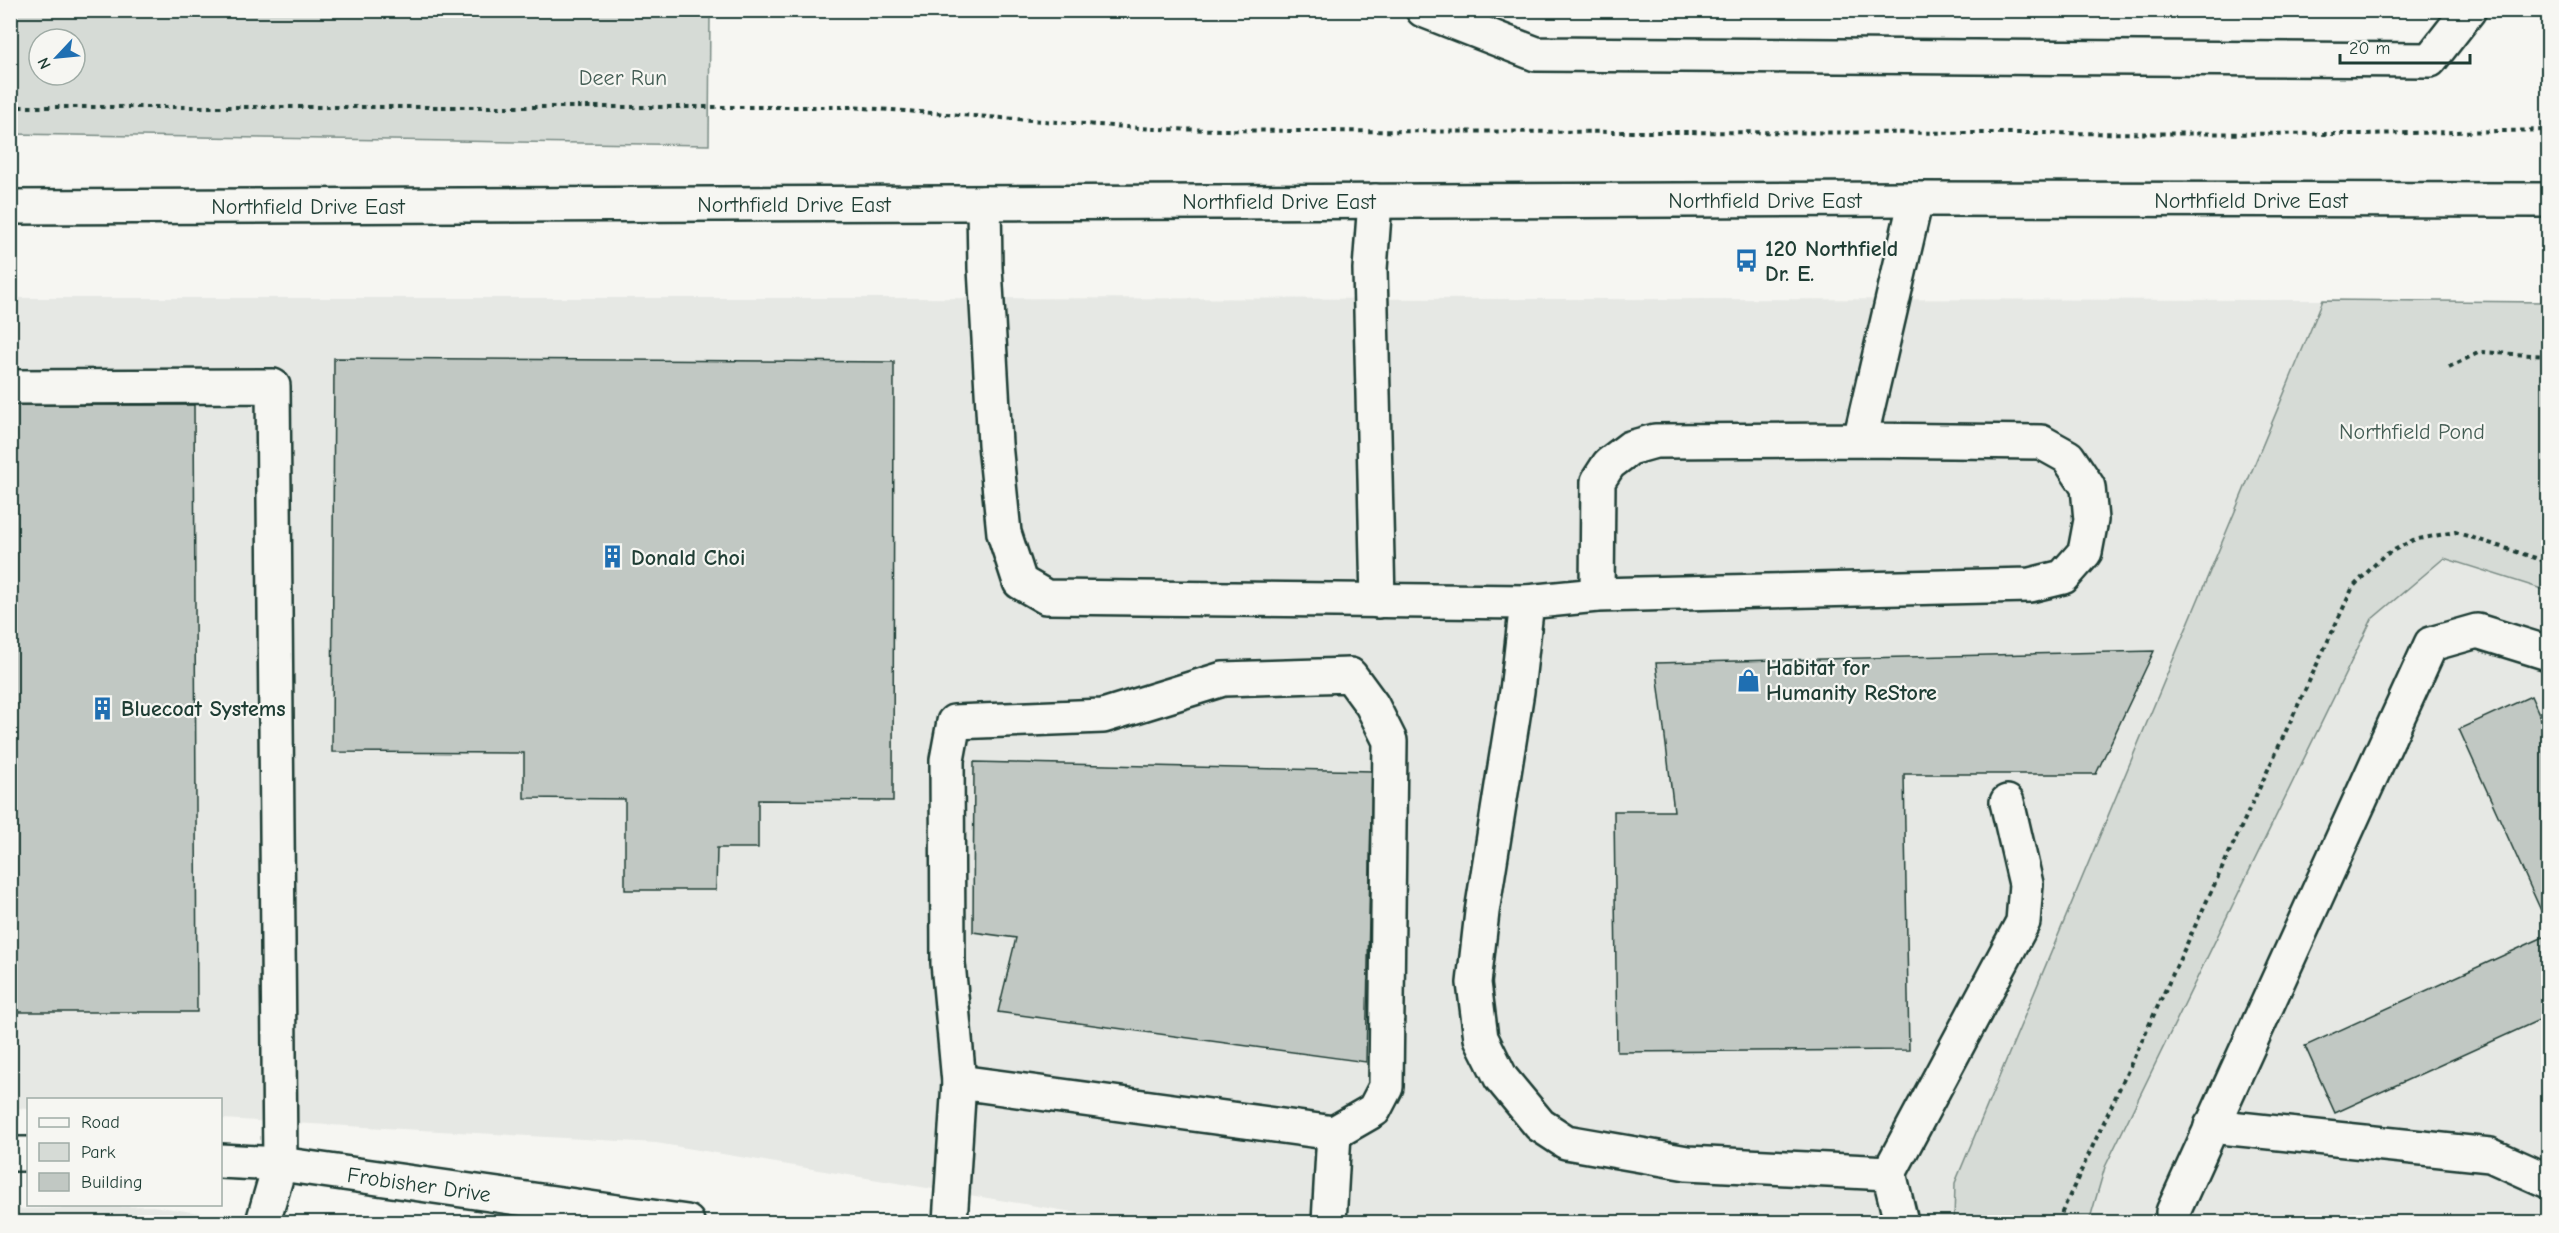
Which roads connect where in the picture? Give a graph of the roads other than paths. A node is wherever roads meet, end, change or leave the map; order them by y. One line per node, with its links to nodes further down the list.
1 (1423, 10): 3 (main road)
2 (2469, 10): 3 (main road)
3 (1465, 18)
4 (1916, 199): 5 (main road, Northfield Drive East); 6 (main road, Northfield Drive East); 10 (main road)
5 (2548, 200)
6 (1374, 201): 7 (main road, Northfield Drive East); 12 (main road)
7 (984, 203): 8 (main road, Northfield Drive East); 12 (main road)
8 (10, 207)
9 (10, 387): 22 (main road)
10 (1860, 440): 11 (main road); 11 (main road)
11 (1597, 595): 13 (main road)
12 (1378, 601): 13 (main road)
13 (1527, 602): 23 (main road)
14 (2548, 653): 17 (main road)
15 (2007, 802): 23 (main road)
16 (958, 1082): 18 (main road); 18 (main road); 27 (main road)
17 (2211, 1126): 24 (main road); 30 (main road)
18 (1334, 1132): 28 (main road)
19 (10, 1154): 20 (main road)
20 (27, 1154)
21 (222, 1161): 22 (main road, Frobisher Drive)
22 (280, 1164): 25 (main road); 26 (main road, Frobisher Drive)
23 (1889, 1173): 29 (main road)
24 (2548, 1181)
25 (263, 1222)
26 (687, 1222)
27 (950, 1222)
28 (1329, 1222)
29 (1901, 1222)
30 (2174, 1222)

